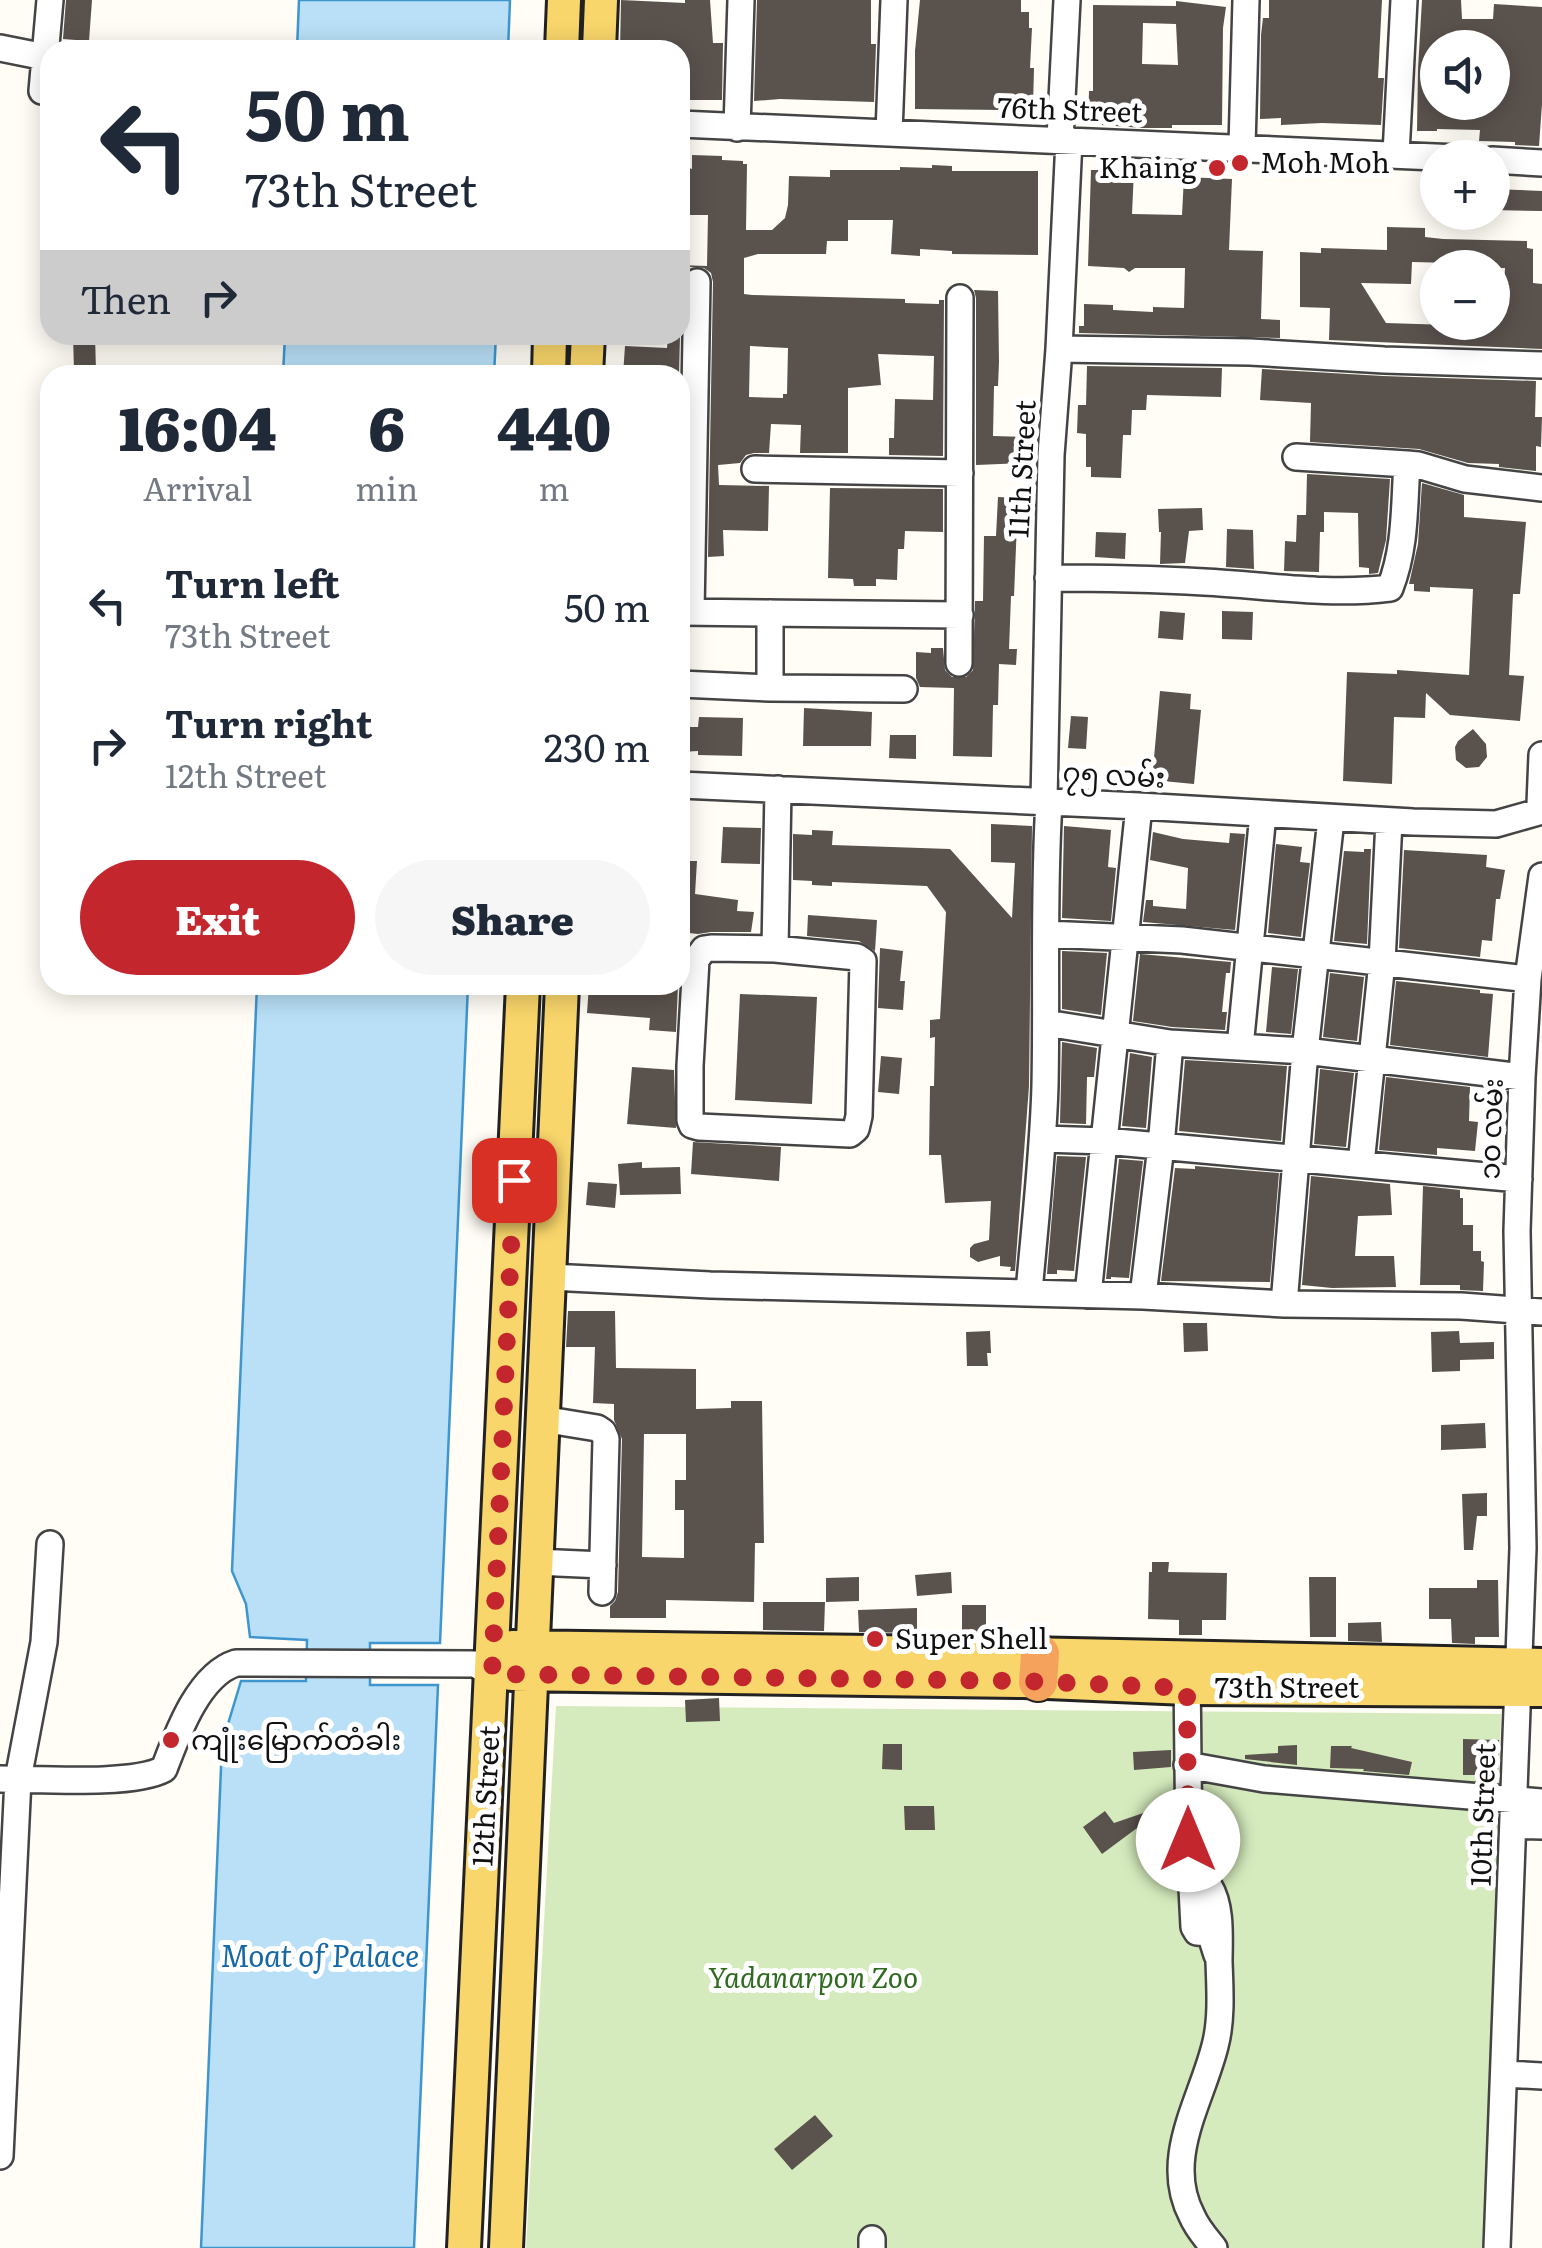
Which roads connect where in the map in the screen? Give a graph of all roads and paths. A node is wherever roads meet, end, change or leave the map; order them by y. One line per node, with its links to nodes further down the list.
1 (50, 0): 9 (street)
2 (564, 0): 10 (main road)
3 (601, 0): 11 (main road)
4 (740, 0): 15 (street)
5 (894, 0): 16 (street)
6 (1066, 0): 17 (street, 11th Street)
7 (1246, 0): 18 (street)
8 (1404, 0): 19 (street)
9 (46, 40)
10 (562, 40)
11 (599, 40)
12 (0, 48): 13 (street)
13 (40, 56)
14 (690, 125): 15 (street, 76th Street)
15 (737, 128): 16 (street, 76th Street)
16 (889, 133): 17 (street, 76th Street)
17 (1064, 139): 18 (street, 76th Street); 25 (street, 11th Street)
18 (1242, 146): 19 (street, 76th Street)
19 (1396, 154): 20 (street, 76th Street)
20 (1420, 156)
21 (1510, 161): 22 (street)
22 (1542, 163)
23 (696, 282): 28 (street)
24 (960, 298): 31 (street)
25 (1059, 349): 26 (street); 33 (street, 11th Street)
26 (1542, 365)
27 (1296, 457): 29 (street)
28 (690, 462)
29 (1407, 464): 32 (street); 33 (street)
30 (756, 469): 31 (street)
31 (960, 474): 36 (street)
32 (1542, 488)
33 (1048, 578): 44 (street, 11th Street)
34 (690, 612): 35 (street)
35 (770, 614): 36 (street); 39 (street)
36 (960, 615): 37 (street)
37 (960, 663)
38 (690, 684): 39 (street)
39 (770, 688): 40 (street)
40 (904, 689)
41 (1542, 755): 46 (street)
42 (690, 786): 43 (street, ၇၅ လမ်း)
43 (778, 790): 44 (street, ၇၅ လမ်း); 54 (street)
44 (1047, 802): 45 (street, ၇၅ လမ်း); 51 (street, 11th Street)
45 (1139, 806): 47 (street, ၇၅ လမ်း); 52 (street)
46 (1542, 808): 49 (street, ၇၅ လမ်း)
47 (1264, 814): 48 (street, ၇၅ လမ်း); 53 (street)
48 (1331, 819): 49 (street, ၇၅ လမ်း); 55 (street)
49 (1389, 821): 56 (street)
50 (1542, 876): 57 (street, ၁၀ လမ်း)
51 (1046, 934): 52 (street); 60 (street, 11th Street)
52 (1125, 936): 53 (street); 62 (street)
53 (1251, 948): 55 (street); 64 (street)
54 (775, 949): 54 (street)
55 (1315, 956): 56 (street); 65 (street)
56 (1382, 962): 57 (street); 66 (street)
57 (1528, 980): 61 (street, ၁၀ လမ်း)
58 (523, 995): 89 (main road, 12th Street)
59 (562, 995): 75 (main road, 12th Street)
60 (1046, 1023): 62 (street); 68 (street, 11th Street)
61 (1534, 1024): 67 (street, ၁၀ လမ်း)
62 (1115, 1032): 63 (street); 69 (street)
63 (1170, 1042): 64 (street); 70 (street)
64 (1240, 1047): 65 (street)
65 (1305, 1051): 66 (street); 71 (street)
66 (1372, 1060): 67 (street); 72 (street)
67 (1522, 1077): 73 (street, ၁၀ လမ်း)
68 (1043, 1139): 69 (street); 76 (street, 11th Street)
69 (1104, 1140): 70 (street); 77 (street)
70 (1161, 1146): 71 (street); 78 (street)
71 (1295, 1158): 72 (street); 79 (street)
72 (1361, 1164): 73 (street)
73 (1519, 1180): 74 (street, ၁၀ လမ်း)
74 (1530, 1232): 80 (street, ၁၀ လမ်း)
75 (550, 1277): 76 (street); 82 (main road, 12th Street)
76 (1029, 1292): 77 (street)
77 (1088, 1295): 78 (street)
78 (1143, 1296): 79 (street)
79 (1284, 1304): 80 (street)
80 (1530, 1311): 81 (street, ၁၀ လမ်း)
81 (1520, 1398): 84 (street, 10th Street)
82 (542, 1419): 85 (main road, 12th Street); 86 (street)
83 (50, 1544): 93 (street)
84 (1528, 1551): 91 (street, 10th Street)
85 (536, 1562): 86 (street); 88 (main road, 12th Street)
86 (603, 1564): 87 (street)
87 (602, 1592)
88 (531, 1660): 89 (main road, 73th Street); 90 (main road, 73th Street); 102 (main road, 12th Street)
89 (486, 1662): 93 (street); 101 (main road, 12th Street)
90 (1187, 1673): 91 (main road, 73th Street); 92 (street)
91 (1531, 1677): 94 (street, 10th Street)
92 (1187, 1765): 94 (street); 103 (street)
93 (9, 1779): 100 (street)
94 (1514, 1798): 95 (street); 96 (street, 10th Street)
95 (1542, 1802)
96 (1513, 1825): 97 (street); 98 (street, 10th Street)
97 (1542, 1826)
98 (1504, 2074): 99 (street); 104 (street, 10th Street)
99 (1542, 2076)
100 (0, 2156)
101 (464, 2248)
102 (506, 2248)
103 (1214, 2248)
104 (1497, 2248)

